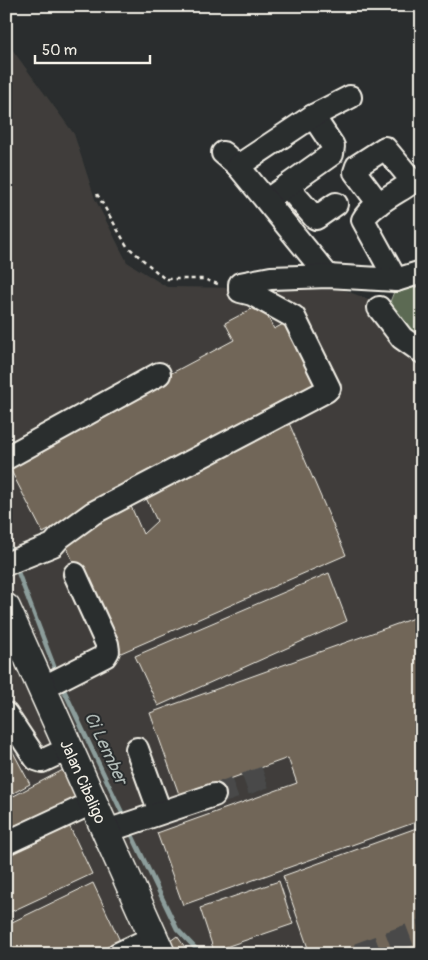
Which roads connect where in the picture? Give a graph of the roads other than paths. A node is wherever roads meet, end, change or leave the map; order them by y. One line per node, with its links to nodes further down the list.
1 (350, 97): 2 (street)
2 (313, 116): 3 (street); 4 (street)
3 (287, 186): 4 (street); 5 (street)
4 (267, 200): 8 (street)
5 (336, 204)
6 (379, 204): 9 (street)
7 (422, 272): 9 (street)
8 (328, 276): 9 (street); 14 (street)
9 (396, 280)
10 (379, 308): 11 (street)
11 (422, 352)
12 (159, 374): 13 (street)
13 (6, 458)
14 (13, 562)
15 (75, 574): 17 (street)
16 (6, 608): 17 (main road, Jalan Cibaligo)
17 (48, 684): 19 (main road, Jalan Cibaligo)
18 (6, 714): 19 (street)
19 (70, 748): 22 (main road, Jalan Cibaligo)
20 (137, 749): 23 (street)
21 (214, 795): 23 (street)
22 (94, 802): 24 (main road, Jalan Cibaligo); 25 (street)
23 (160, 812): 24 (street)
24 (121, 826): 26 (main road, Jalan Cibaligo)
25 (6, 843)
26 (156, 949): 27 (street)
27 (118, 954)

